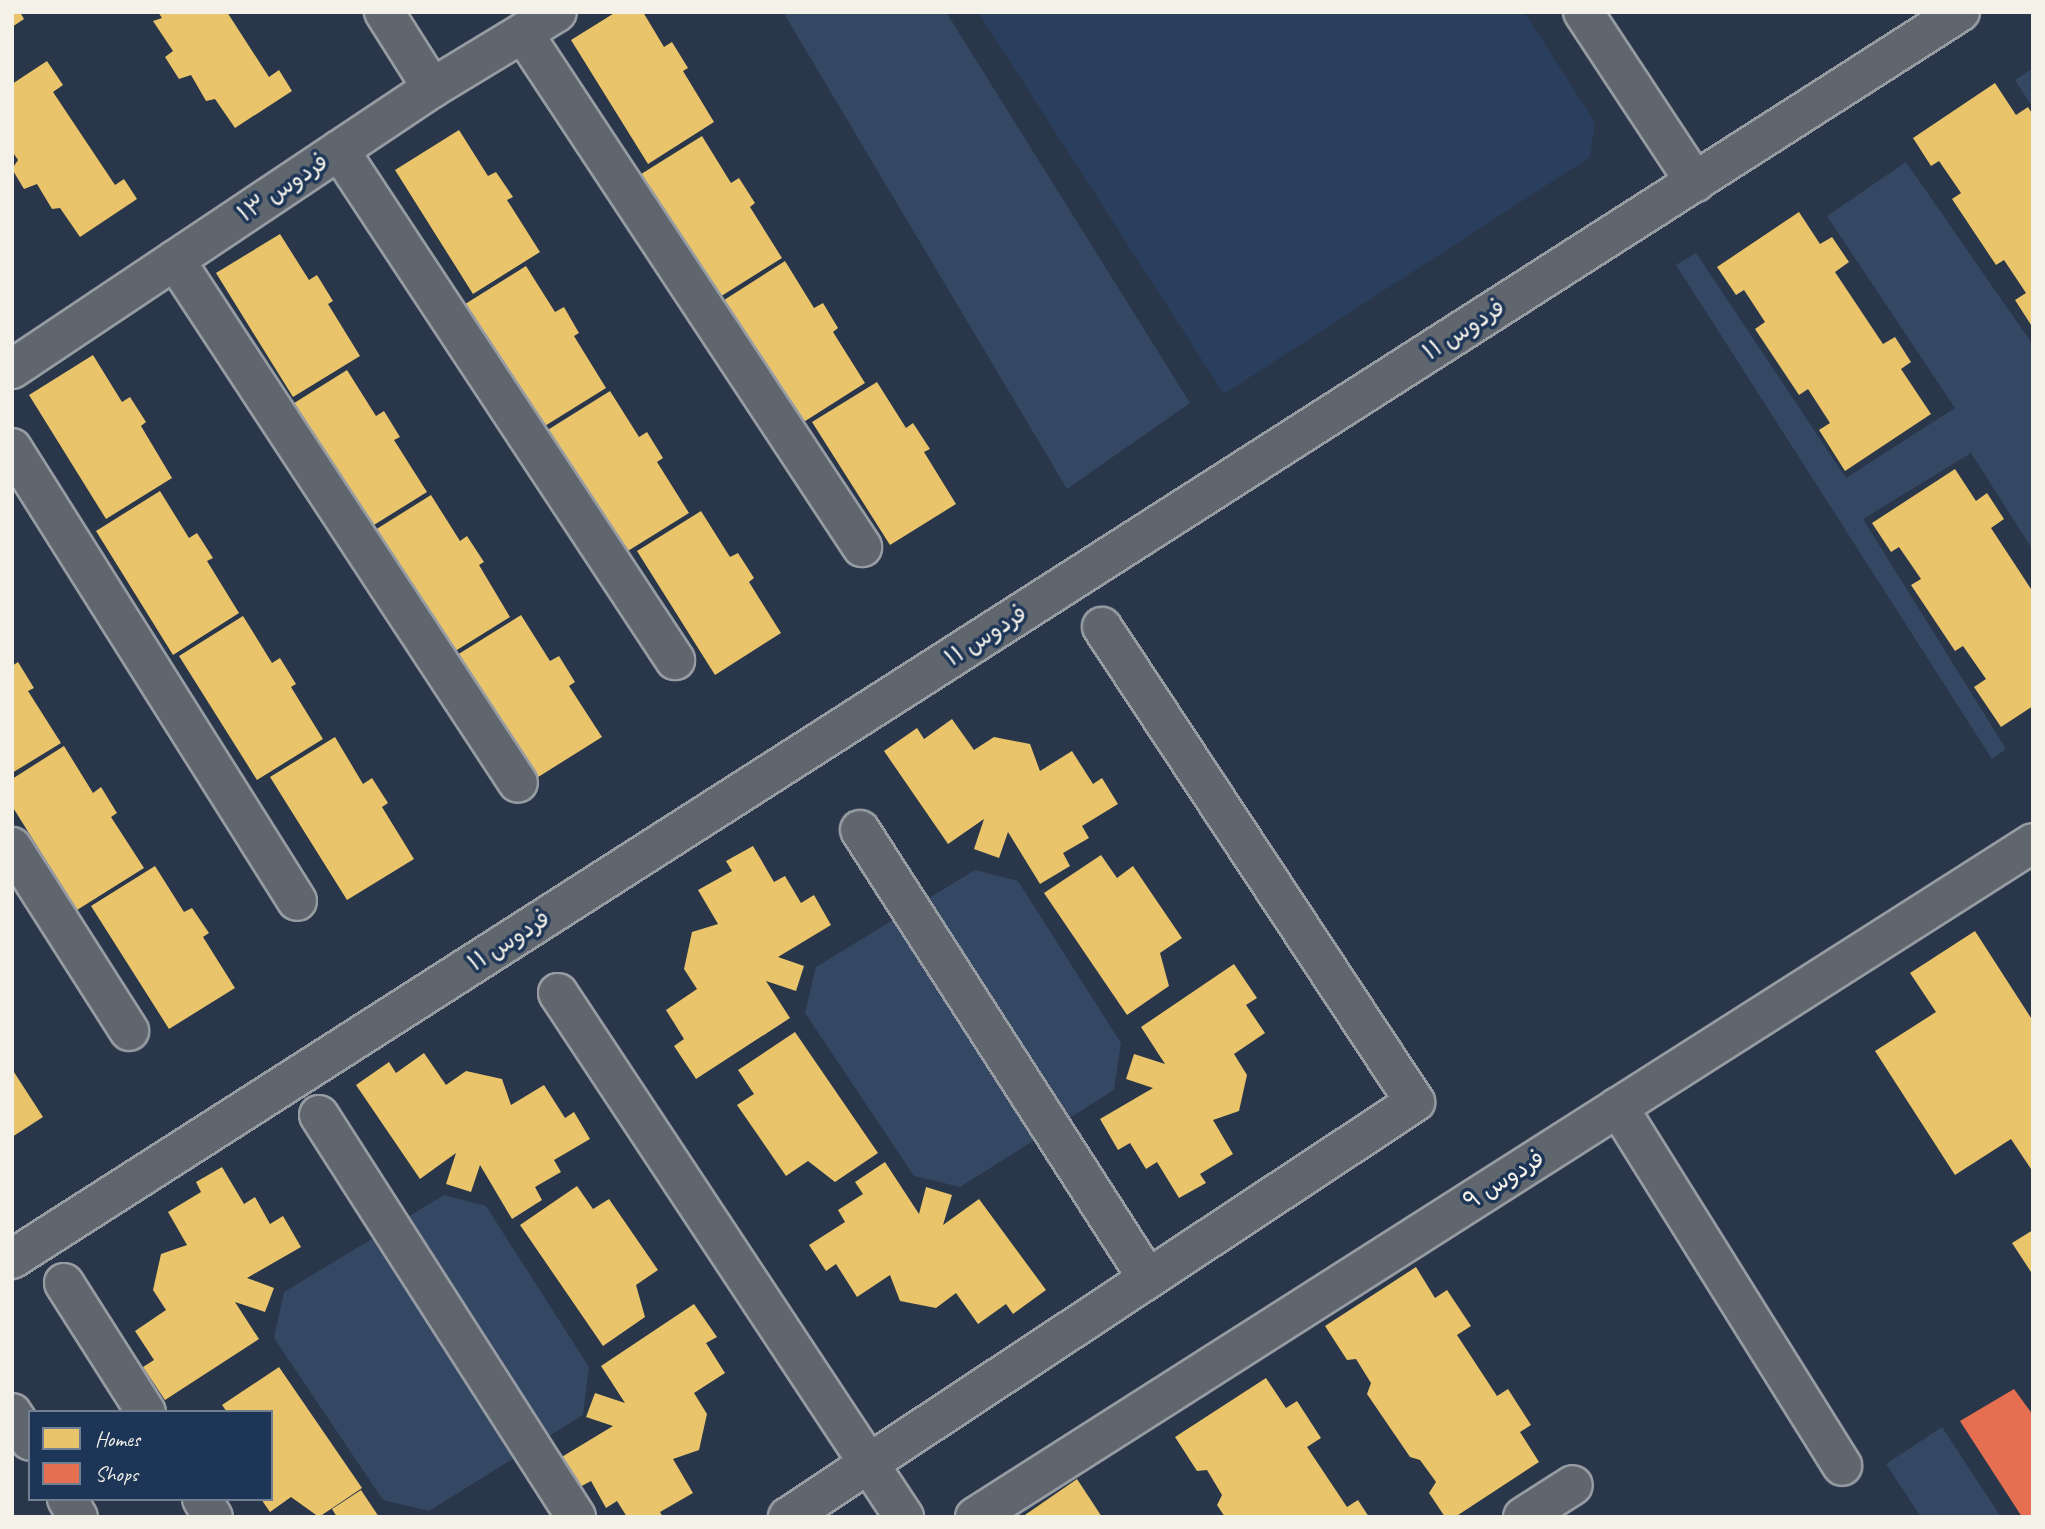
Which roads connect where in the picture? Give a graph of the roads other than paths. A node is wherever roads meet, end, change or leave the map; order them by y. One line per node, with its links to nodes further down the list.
1 (384, 12): 6 (street)
2 (557, 12): 5 (street, فردوس ۱۳)
3 (1583, 12): 8 (street)
4 (1960, 12): 8 (street, فردوس ۱۱)
5 (523, 33): 6 (street, فردوس ۱۳); 12 (street)
6 (432, 88): 7 (street, فردوس ۱۳)
7 (339, 150): 9 (street, فردوس ۱۳); 14 (street)
8 (1695, 182): 24 (street, فردوس ۱۱)
9 (175, 260): 10 (street, فردوس ۱۳); 15 (street)
10 (12, 369)
11 (12, 448): 19 (street)
12 (862, 547)
13 (1102, 627): 25 (street)
14 (675, 660)
15 (518, 783)
16 (860, 830): 25 (street)
17 (2033, 843): 22 (street, فردوس ۹)
18 (12, 847): 21 (street)
19 (297, 901)
20 (558, 993): 30 (street)
21 (129, 1031)
22 (1618, 1107): 31 (street); 40 (street, فردوس ۹)
23 (320, 1115): 37 (street)
24 (12, 1259)
25 (1148, 1279): 30 (street)
26 (64, 1283): 27 (street)
27 (145, 1410)
28 (12, 1413): 29 (street)
29 (28, 1438)
30 (866, 1465): 38 (street); 39 (street)
31 (1842, 1466)
32 (1573, 1485): 41 (street)
33 (68, 1501): 35 (street)
34 (202, 1501): 36 (street)
35 (78, 1517)
36 (213, 1517)
37 (576, 1517)
38 (788, 1517)
39 (904, 1517)
40 (975, 1517)
41 (1523, 1517)

